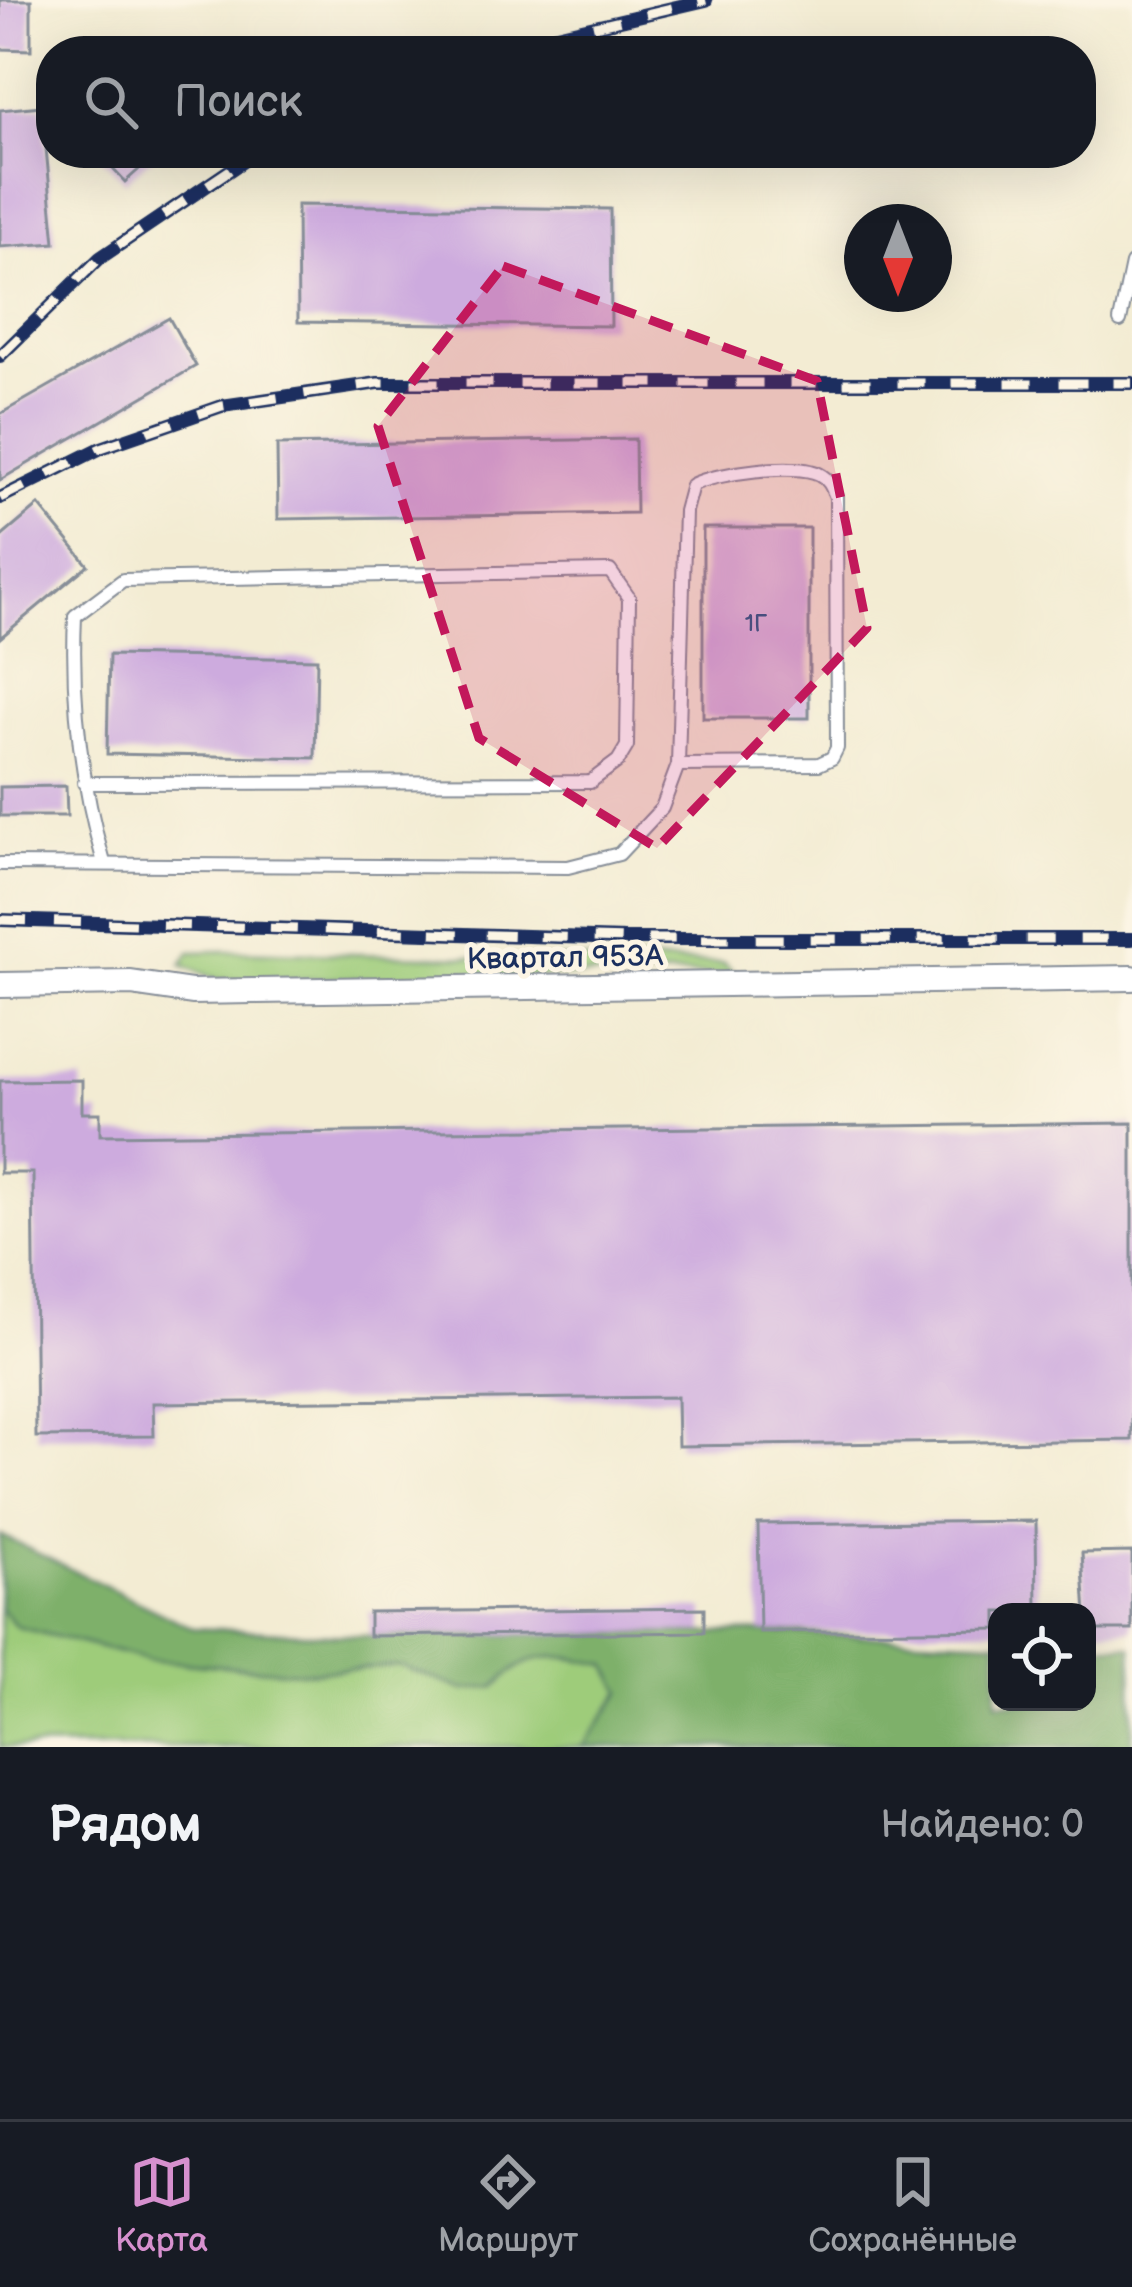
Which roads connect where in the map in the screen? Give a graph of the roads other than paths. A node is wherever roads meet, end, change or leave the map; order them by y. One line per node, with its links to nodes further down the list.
1 (1132, 264): 2 (lane)
2 (1120, 321)
3 (677, 766): 3 (lane); 5 (lane)
4 (84, 782): 4 (lane); 5 (lane)
5 (104, 863): 6 (lane)
6 (0, 864)
7 (1132, 978): 8 (street, Квартал 953А)
8 (0, 985)

